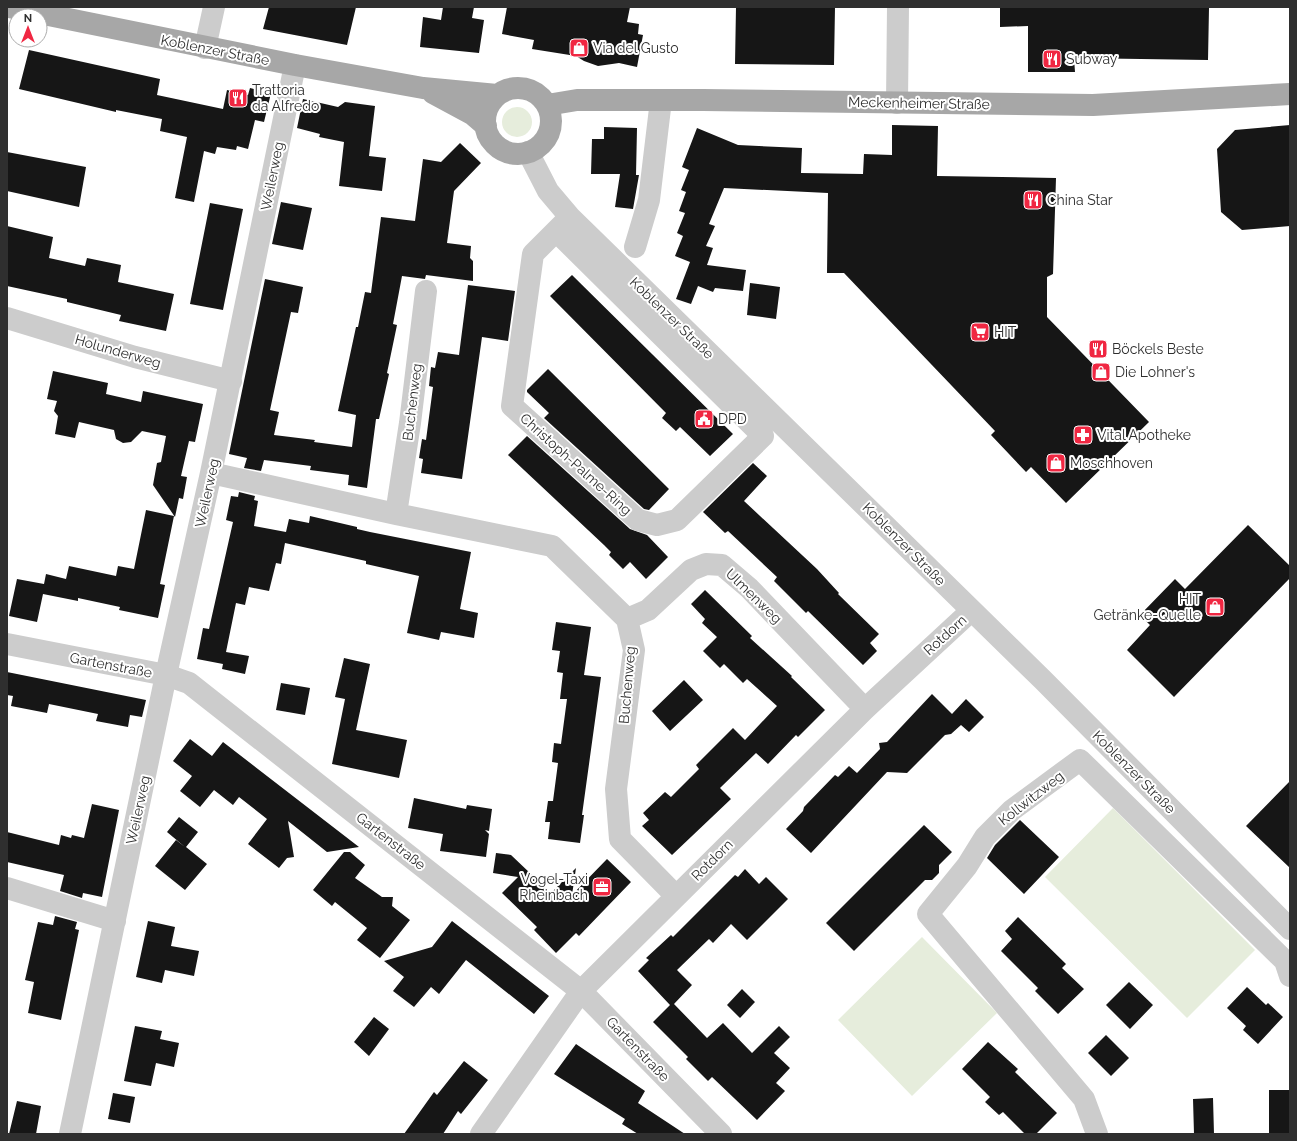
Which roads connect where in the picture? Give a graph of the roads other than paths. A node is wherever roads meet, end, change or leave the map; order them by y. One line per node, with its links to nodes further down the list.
1 (9, 7): 4 (main road, Koblenzer Straße)
2 (214, 7): 4 (street)
3 (898, 7): 10 (street)
4 (205, 48): 5 (main road, Koblenzer Straße)
5 (295, 65): 6 (main road, Koblenzer Straße); 18 (street, Weilerweg)
6 (423, 88): 8 (main road, Koblenzer Straße); 12 (main road, Koblenzer Straße)
7 (1290, 94): 10 (main road, Meckenheimer Straße)
8 (497, 95): 11 (main road); 12 (main road)
9 (661, 100): 10 (main road, Meckenheimer Straße); 11 (main road, Meckenheimer Straße); 15 (street)
10 (898, 103)
11 (547, 105): 13 (main road)
12 (486, 126): 13 (main road)
13 (528, 152): 14 (street, Koblenzer Straße)
14 (563, 224): 19 (street, Koblenzer Straße); 19 (street, Christoph-Palme-Ring)
15 (635, 247)
16 (426, 290): 21 (street, Buchenweg)
17 (7, 318): 18 (street, Holunderweg)
18 (230, 381): 20 (street, Weilerweg)
19 (771, 428): 22 (street, Koblenzer Straße)
20 (211, 474): 21 (street); 25 (street, Weilerweg)
21 (396, 514): 23 (street)
22 (972, 611): 26 (street, Rotdorn); 30 (street, Koblenzer Straße)
23 (627, 619): 26 (street, Ulmenweg); 28 (street, Buchenweg)
24 (7, 644): 25 (street, Gartenstraße)
25 (166, 675): 29 (street, Weilerweg); 32 (street, Gartenstraße)
26 (865, 709): 28 (street, Rotdorn)
27 (7, 888): 29 (street)
28 (676, 896): 32 (street, Rotdorn)
29 (115, 921): 33 (street, Weilerweg)
30 (1290, 929)
31 (1290, 976): 36 (street, Kollwitzweg)
32 (581, 991): 34 (street, Rotdorn); 35 (street, Gartenstraße)
33 (70, 1134)
34 (481, 1134)
35 (721, 1134)
36 (1097, 1134)

